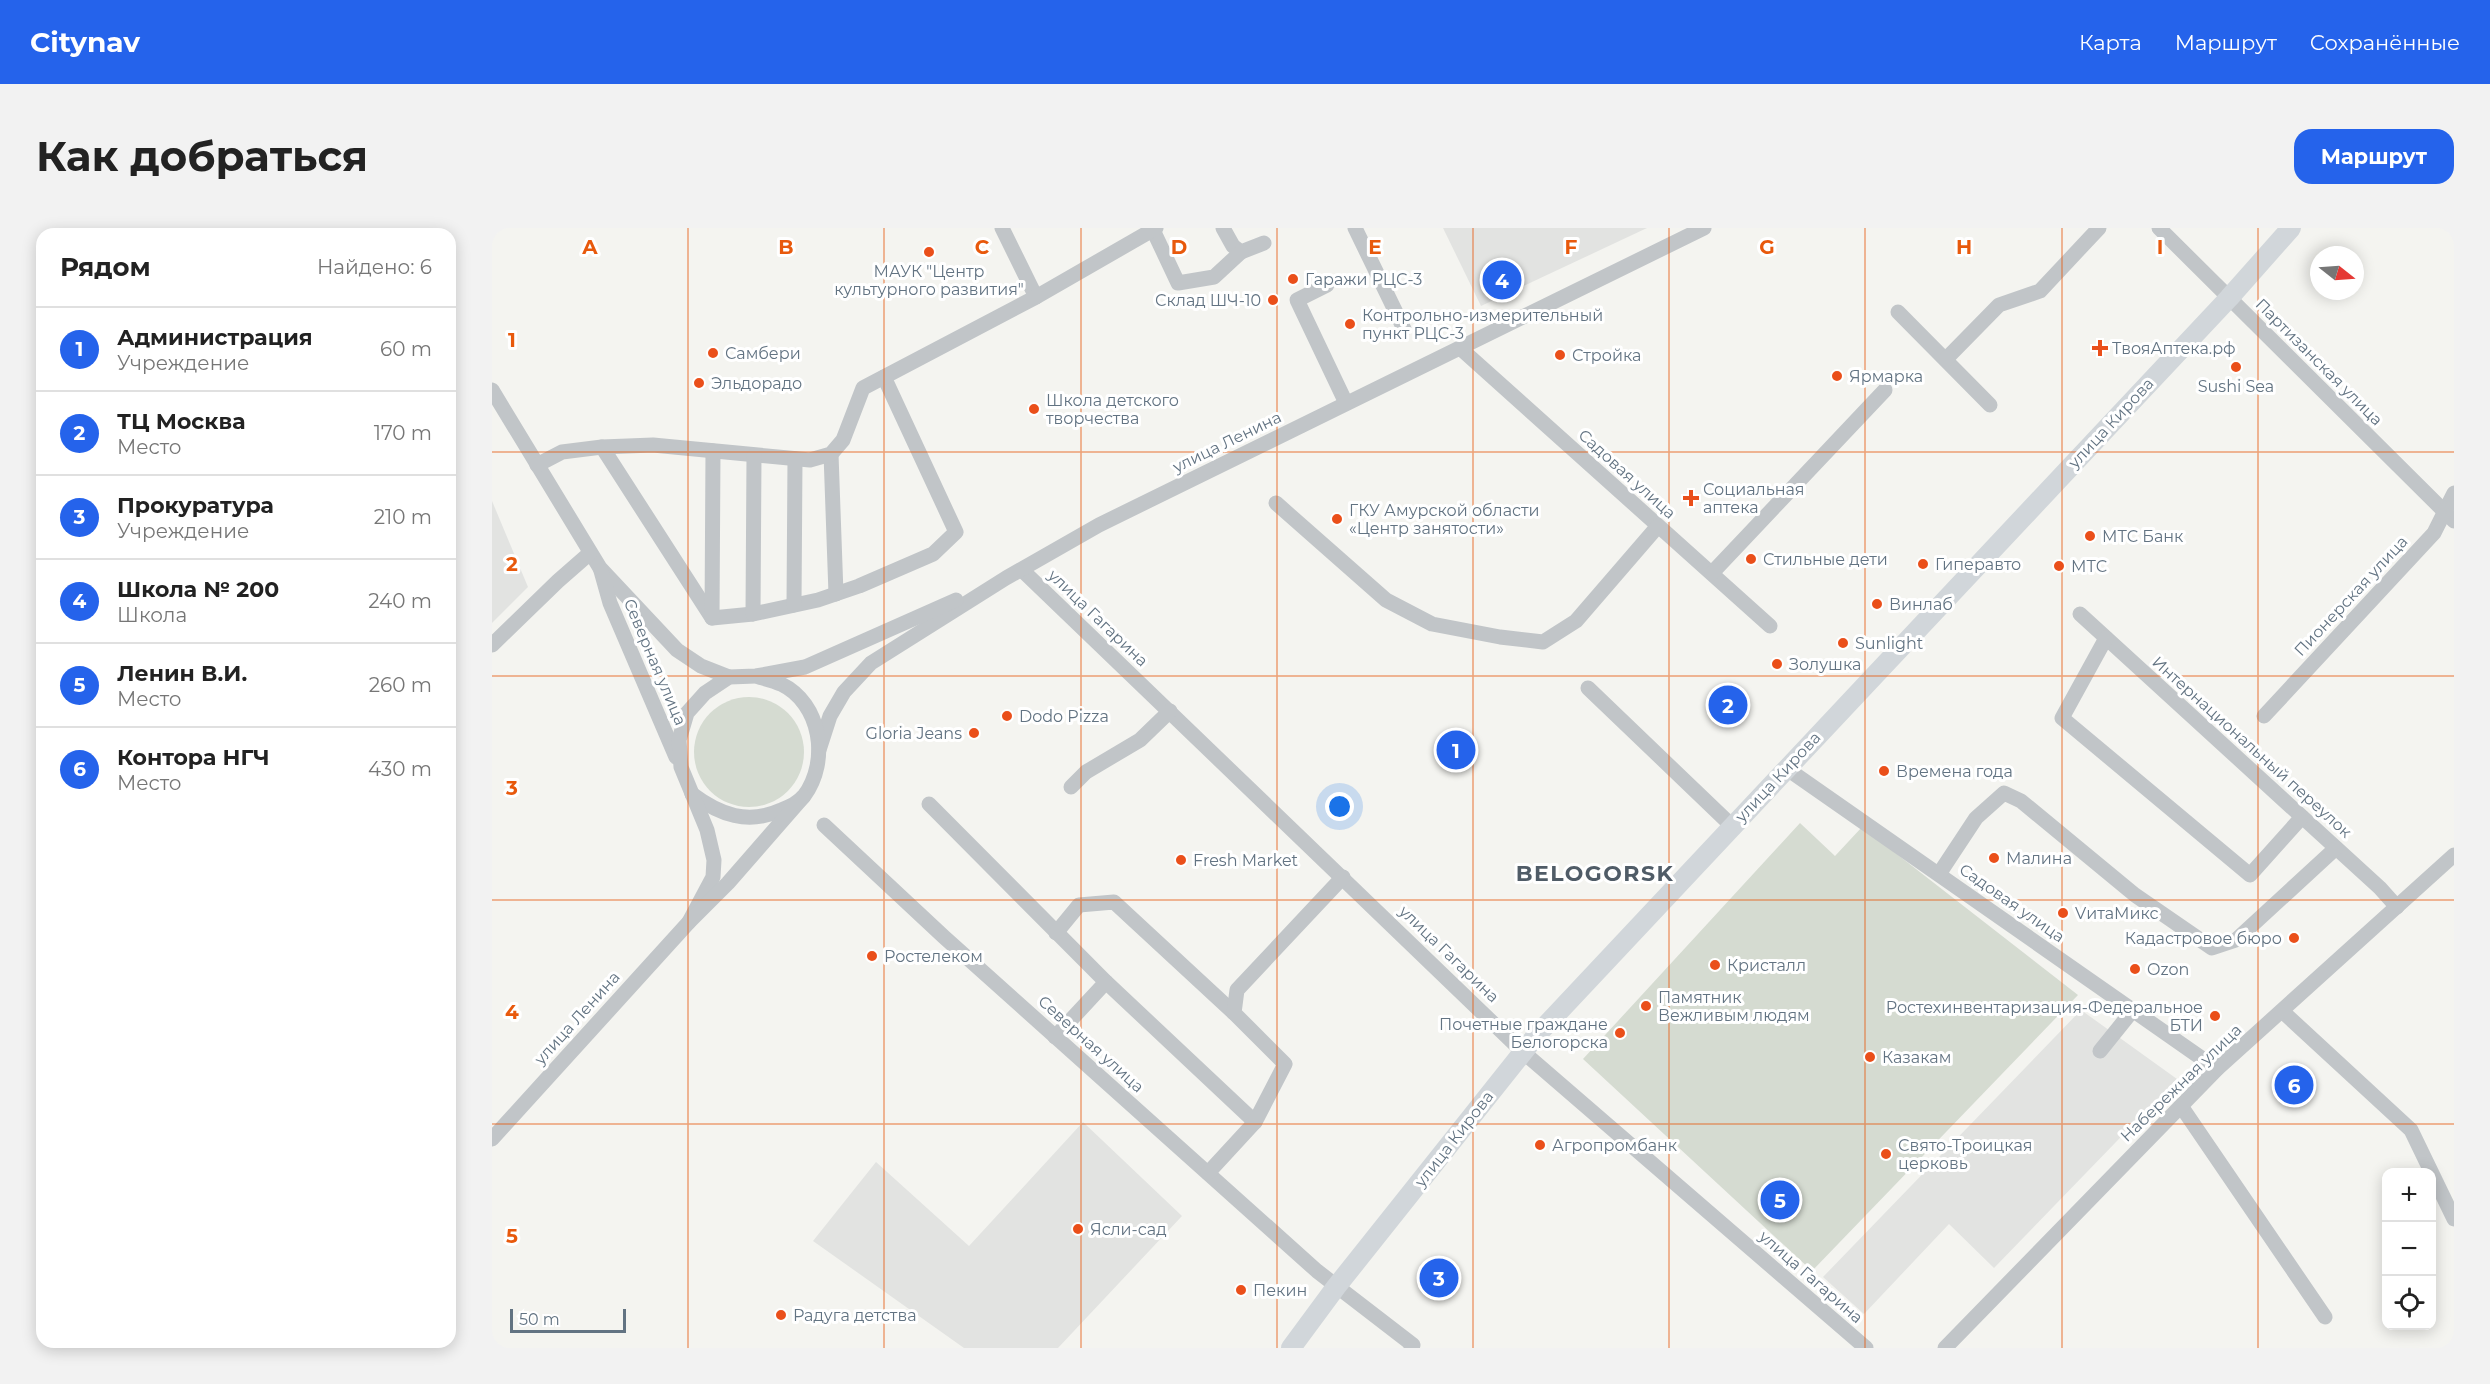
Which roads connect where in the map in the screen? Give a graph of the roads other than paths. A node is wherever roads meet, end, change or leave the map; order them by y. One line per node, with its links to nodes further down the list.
1 (1002, 228): 12 (street)
2 (1223, 228): 10 (street)
3 (1355, 228): 15 (street)
4 (1704, 228): 16 (street, улица Ленина)
5 (2099, 228): 17 (street)
6 (2159, 228): 13 (street, Партизанская улица)
7 (2291, 228): 13 (main road, улица Кирова)
8 (1155, 229): 10 (street); 12 (street)
9 (1263, 243): 10 (street)
10 (1241, 252)
11 (1327, 285): 21 (street)
12 (1036, 297): 18 (street)
13 (2229, 298): 31 (street, Партизанская улица); 53 (main road, улица Кирова)
14 (1898, 312): 17 (street)
15 (1404, 329)
16 (1460, 348): 21 (street, улица Ленина); 32 (street, Садовая улица)
17 (1946, 359): 22 (street)
18 (884, 377): 25 (street); 38 (street)
19 (492, 390): 28 (street, Северная улица)
20 (1885, 390): 36 (street)
21 (1346, 403): 35 (street, улица Ленина)
22 (1990, 405)
23 (602, 447): 24 (street); 28 (street); 42 (street)
24 (713, 451): 26 (street); 42 (street)
25 (831, 454): 27 (street); 38 (street)
26 (754, 456): 27 (street); 40 (street)
27 (795, 459): 39 (street)
28 (537, 465): 33 (street, Северная улица)
29 (2454, 494): 31 (street, Пионерская улица)
30 (1276, 503): 32 (street)
31 (2449, 516): 50 (street, Пионерская улица)
32 (1658, 526): 36 (street, Садовая улица)
33 (590, 553): 34 (street, Северная улица); 45 (street)
34 (600, 568): 47 (street, Северная улица); 52 (street, Северная улица)
35 (1022, 570): 37 (street, улица Ленина); 49 (street, улица Гагарина)
36 (1712, 573): 43 (street, Садовая улица)
37 (1006, 578): 46 (street); 51 (street, улица Ленина)
38 (836, 594): 39 (street)
39 (794, 605): 40 (street)
40 (753, 614): 42 (street)
41 (2080, 614): 44 (street, Интернациональный переулок)
42 (712, 618)
43 (1770, 626)
44 (2106, 638): 58 (street, Интернациональный переулок); 58 (street)
45 (492, 645)
46 (756, 676): 47 (street); 51 (street)
47 (729, 677): 52 (street)
48 (1588, 688): 60 (street)
49 (1170, 711): 54 (street); 64 (street, улица Гагарина)
50 (2264, 717)
51 (819, 750): 56 (street)
52 (681, 767): 55 (street)
53 (1786, 768): 60 (main road, улица Кирова); 63 (street, Садовая улица)
54 (1071, 787)
55 (692, 794): 56 (street); 66 (street, улица Ленина)
56 (803, 797): 66 (street, улица Ленина)
57 (929, 804): 67 (street)
58 (2302, 818): 61 (street, Интернациональный переулок)
59 (824, 825): 72 (street, Северная улица)
60 (1732, 826): 74 (main road, улица Кирова)
61 (2336, 848): 63 (street); 65 (street, Интернациональный переулок)
62 (2454, 855): 65 (street, Набережная улица)
63 (1939, 874): 69 (street, Садовая улица)
64 (1343, 877): 71 (street); 74 (street, улица Гагарина)
65 (2397, 907): 70 (street, Набережная улица)
66 (689, 922): 78 (street, улица Ленина)
67 (1056, 933): 68 (street); 71 (street)
68 (1106, 982): 72 (street); 77 (street)
69 (2133, 1010): 73 (street); 75 (street, Садовая улица)
70 (2282, 1011): 75 (street, Набережная улица); 80 (street)
71 (1234, 1013): 77 (street)
72 (1055, 1036): 79 (street, Северная улица)
73 (2100, 1051)
74 (1523, 1052): 81 (main road, улица Кирова); 85 (street, улица Гагарина)
75 (2217, 1069): 76 (street, Набережная улица)
76 (2181, 1106): 82 (street); 86 (street, Набережная улица)
77 (1255, 1122): 79 (street)
78 (492, 1139)
79 (1208, 1173): 81 (street, Северная улица)
80 (2454, 1219)
81 (1336, 1287): 83 (main road, улица Кирова); 84 (street, Северная улица)
82 (2325, 1317)
83 (1291, 1348)
84 (1411, 1348)
85 (1866, 1348)
86 (1945, 1348)

